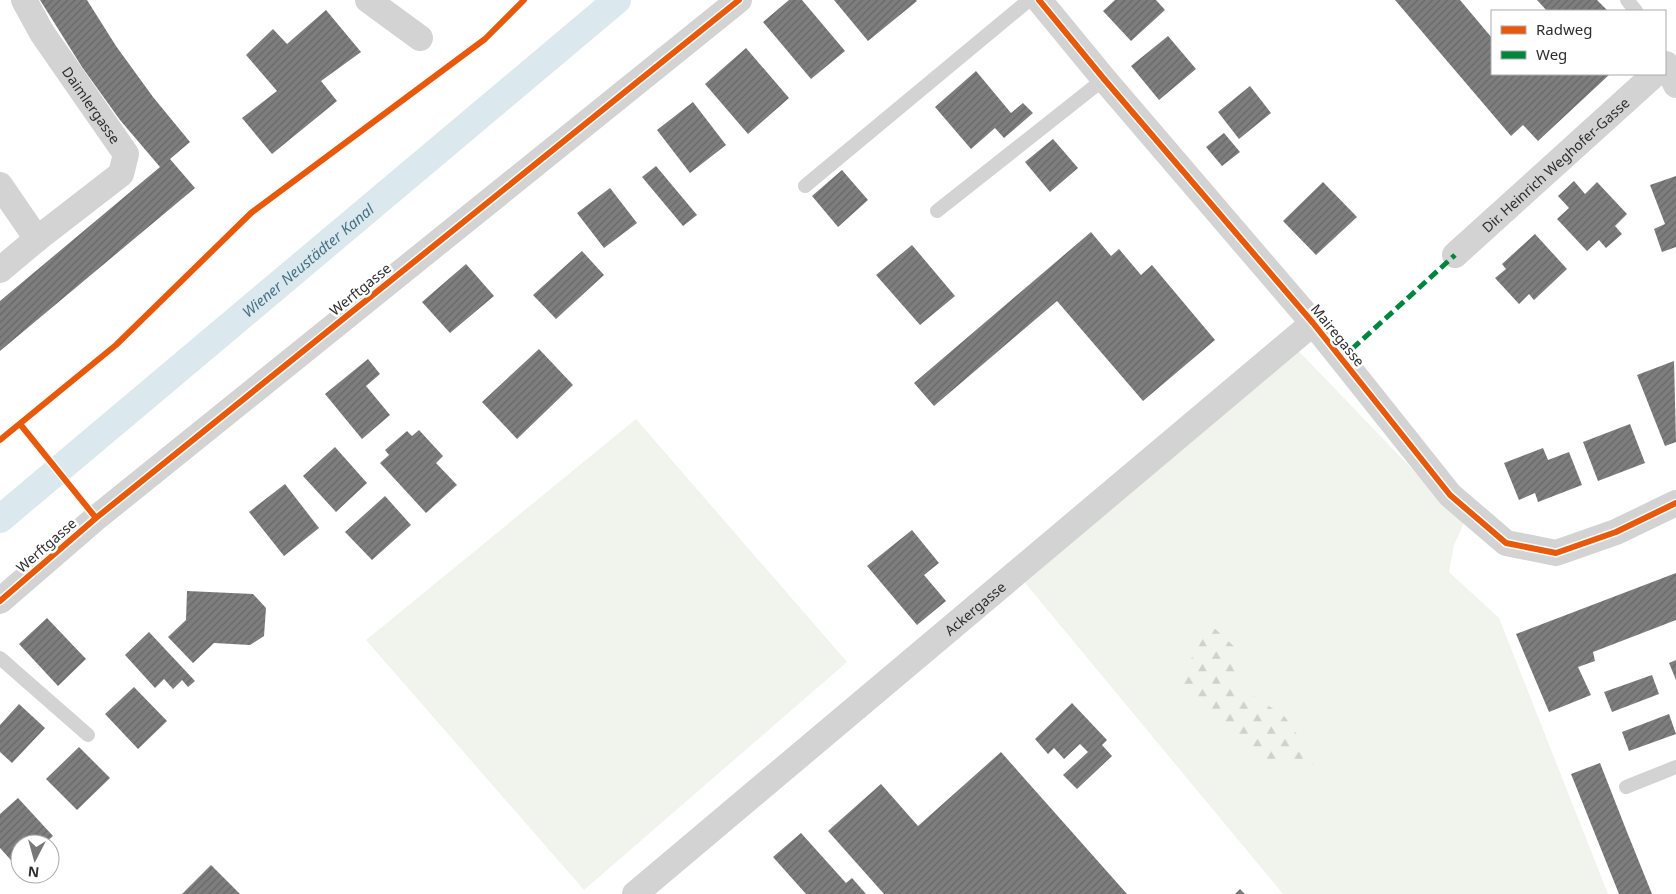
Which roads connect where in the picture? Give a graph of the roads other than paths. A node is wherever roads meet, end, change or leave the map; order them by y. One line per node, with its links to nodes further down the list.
1 (24, 0): 14 (street, Daimlergasse)
2 (368, 0): 8 (street)
3 (740, 0): 19 (street, Werftgasse)
4 (1029, 0): 12 (lane)
5 (1039, 0): 10 (street, Mairegasse)
6 (1627, 0): 7 (lane)
7 (1635, 10)
8 (420, 38)
9 (1659, 75): 15 (street, Dir. Heinrich Weghofer-Gasse)
10 (1104, 79): 13 (lane); 17 (street, Mairegasse)
11 (0, 184): 14 (street)
12 (805, 186)
13 (937, 211)
14 (37, 239): 16 (street, Daimlergasse)
15 (1455, 255)
16 (0, 270)
17 (1313, 323): 18 (street, Mairegasse); 24 (street, Ackergasse)
18 (1676, 503)
19 (0, 601)
20 (0, 658): 21 (lane)
21 (88, 735)
22 (1676, 768): 23 (lane)
23 (1626, 787)
24 (635, 894)

